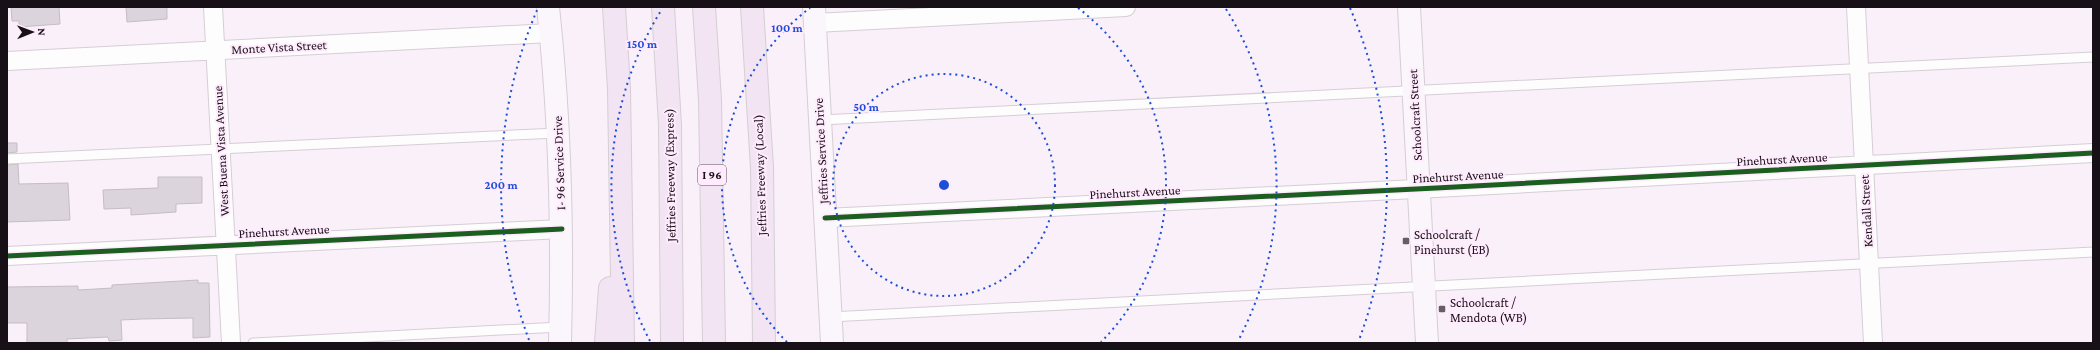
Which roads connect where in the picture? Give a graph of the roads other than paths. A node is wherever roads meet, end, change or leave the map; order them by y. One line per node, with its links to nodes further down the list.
1 (213, 7): 12 (street, West Buena Vista Avenue)
2 (548, 7): 11 (street, I- 96 Service Drive)
3 (614, 7): 24 (highway)
4 (663, 7): 39 (highway, Jeffries Freeway (Express))
5 (704, 7): 40 (highway, I 96)
6 (752, 7): 34 (highway, Jeffries Freeway (Local))
7 (1126, 7): 10 (street)
8 (1409, 7): 16 (street, Schoolcraft Street)
9 (1856, 7): 15 (street, Kendall Street)
10 (814, 15): 17 (street, Jeffries Service Drive)
11 (551, 33): 12 (street, Monte Vista Street); 18 (street, I- 96 Service Drive)
12 (216, 51): 14 (street, Monte Vista Street); 19 (street, West Buena Vista Avenue)
13 (2093, 57): 15 (lane)
14 (7, 61)
15 (1859, 68): 16 (lane); 22 (street, Kendall Street)
16 (1414, 92): 17 (lane); 23 (street, Schoolcraft Street)
17 (820, 120): 25 (street, Jeffries Service Drive)
18 (558, 133): 19 (lane); 26 (street, I- 96 Service Drive)
19 (221, 149): 21 (lane); 27 (street, West Buena Vista Avenue)
20 (2093, 153): 22 (street, Pinehurst Avenue)
21 (7, 159)
22 (1864, 165): 23 (street, Pinehurst Avenue); 30 (street, Kendall Street)
23 (1419, 189): 25 (street, Pinehurst Avenue); 31 (street, Schoolcraft Street)
24 (622, 218): 37 (highway); 38 (highway)
25 (825, 218): 32 (street, Jeffries Service Drive)
26 (562, 229): 27 (street, Pinehurst Avenue); 33 (street, I- 96 Service Drive)
27 (227, 245): 29 (street, Pinehurst Avenue); 35 (street, West Buena Vista Avenue)
28 (2093, 252): 30 (lane)
29 (7, 256)
30 (1869, 263): 31 (lane); 43 (street, Kendall Street)
31 (1424, 286): 32 (lane); 42 (street, Schoolcraft Street)
32 (830, 317): 41 (street, Jeffries Service Drive)
33 (560, 335): 36 (lane)
34 (764, 340)
35 (231, 343)
36 (253, 343)
37 (606, 343)
38 (624, 343)
39 (672, 343)
40 (714, 343)
41 (832, 343)
42 (1427, 343)
43 (1873, 343)

